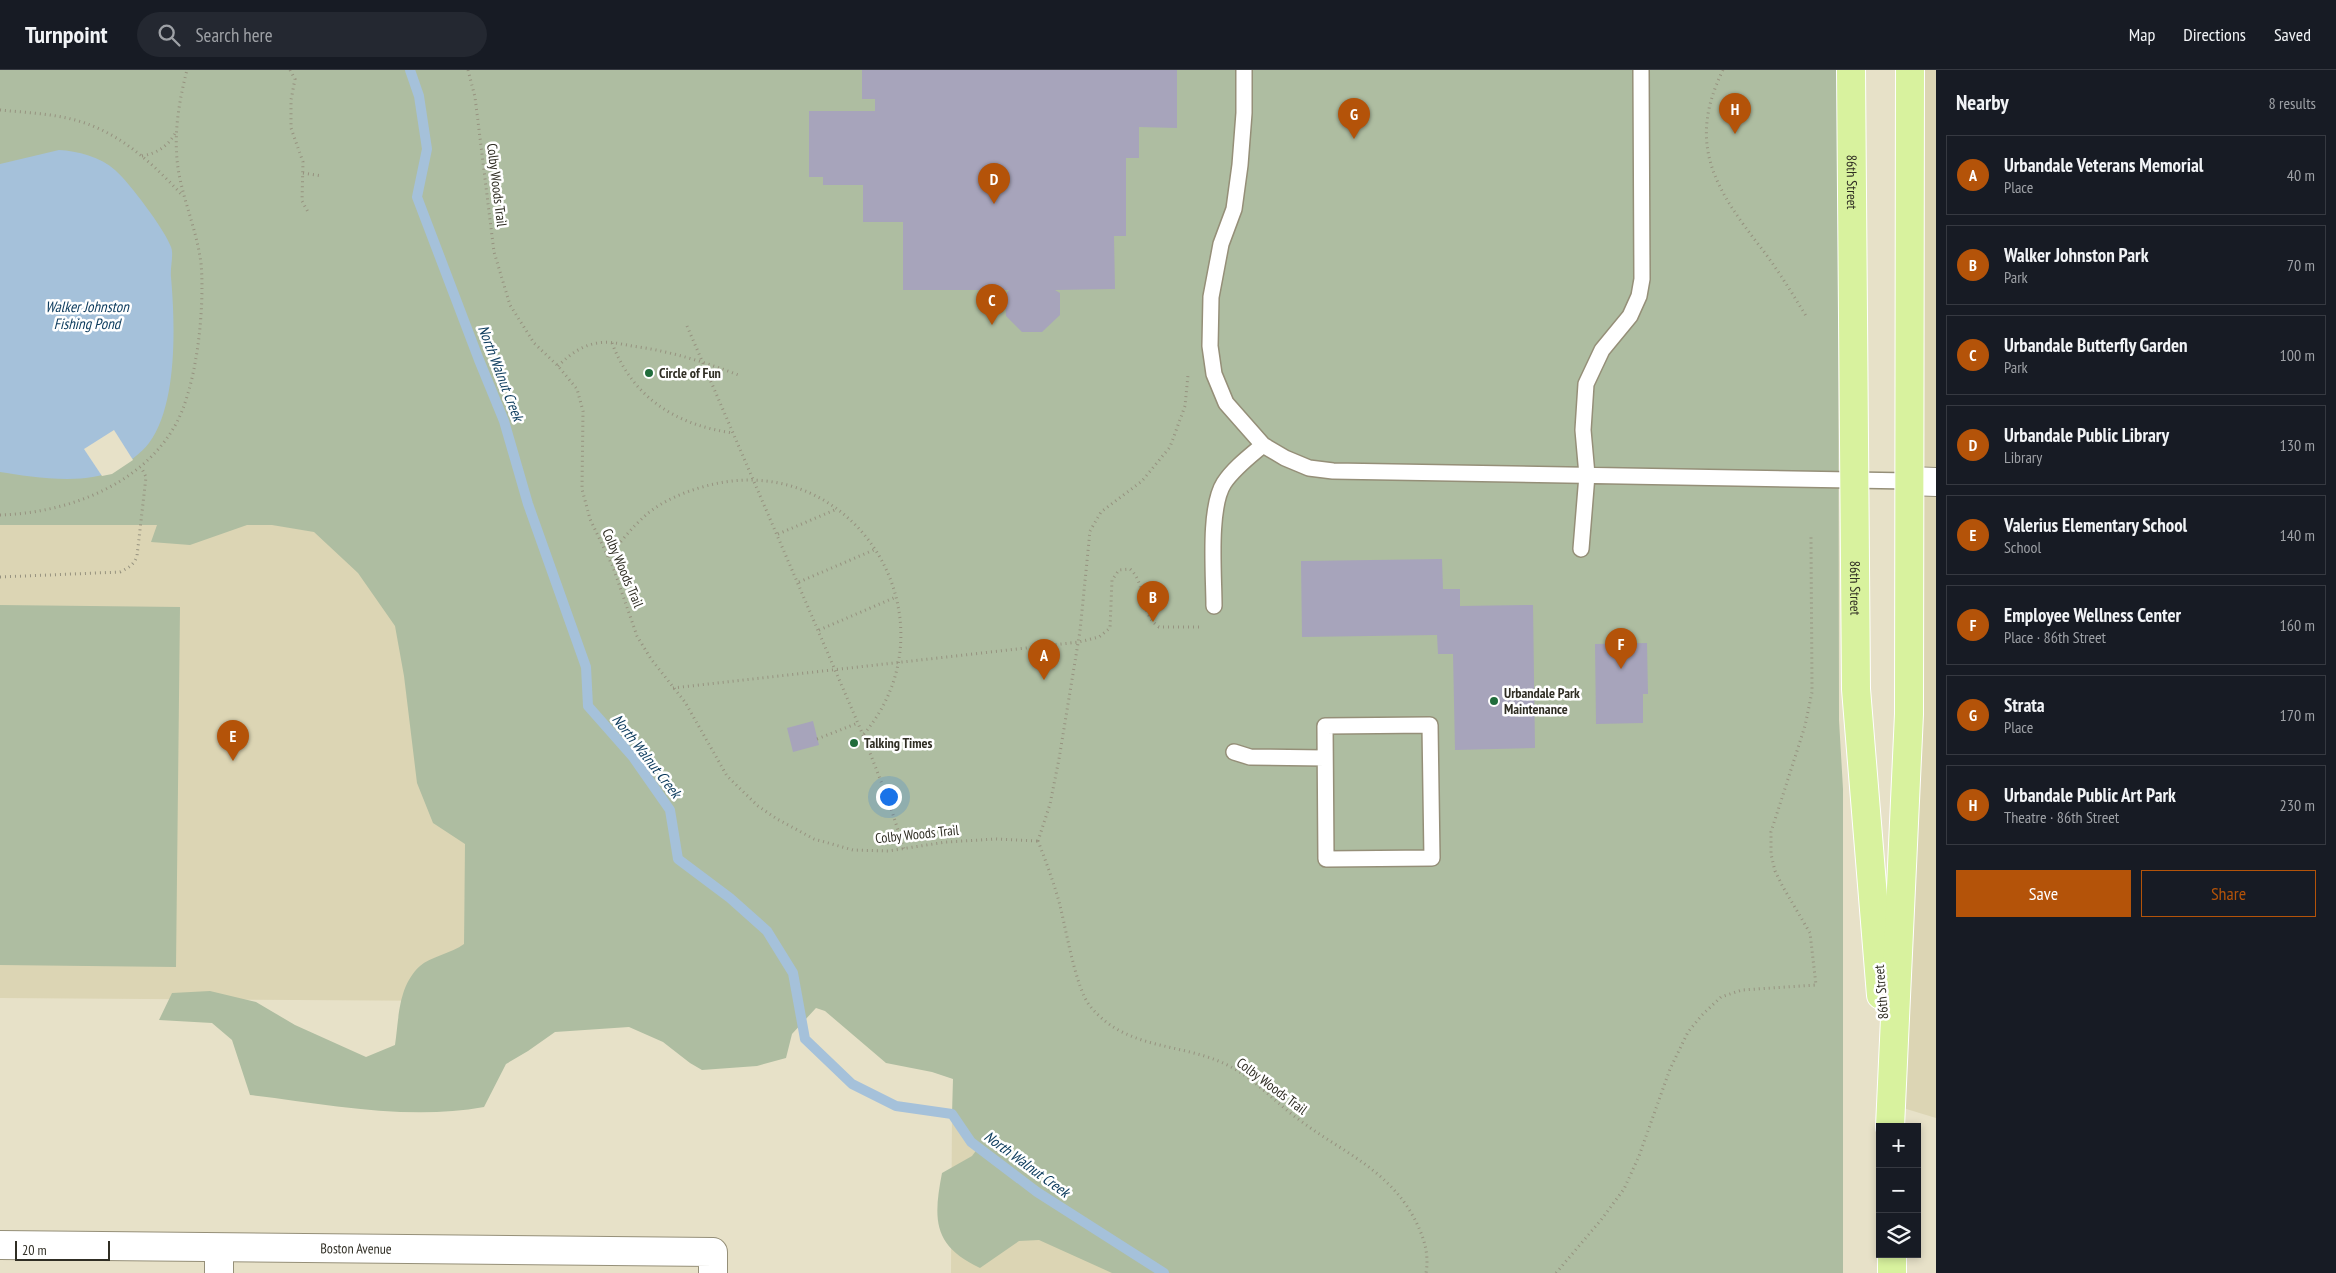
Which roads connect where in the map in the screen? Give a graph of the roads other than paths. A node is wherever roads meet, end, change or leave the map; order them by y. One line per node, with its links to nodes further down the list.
1 (1244, 70): 5 (lane)
2 (1641, 70): 6 (lane)
3 (1851, 70): 7 (main road, 86th Street)
4 (1910, 70): 8 (main road, 86th Street)
5 (1264, 445): 6 (lane); 10 (lane)
6 (1587, 475): 7 (lane); 9 (lane)
7 (1853, 480): 8 (lane); 13 (main road, 86th Street)
8 (1923, 481): 13 (main road, 86th Street)
9 (1581, 549)
10 (1214, 606)
11 (1234, 752): 12 (lane)
12 (1325, 758): 12 (lane)
13 (1890, 1115)
14 (0, 1245): 15 (street, Boston Avenue)
15 (219, 1261): 16 (street, Boston Avenue)
16 (713, 1262)

